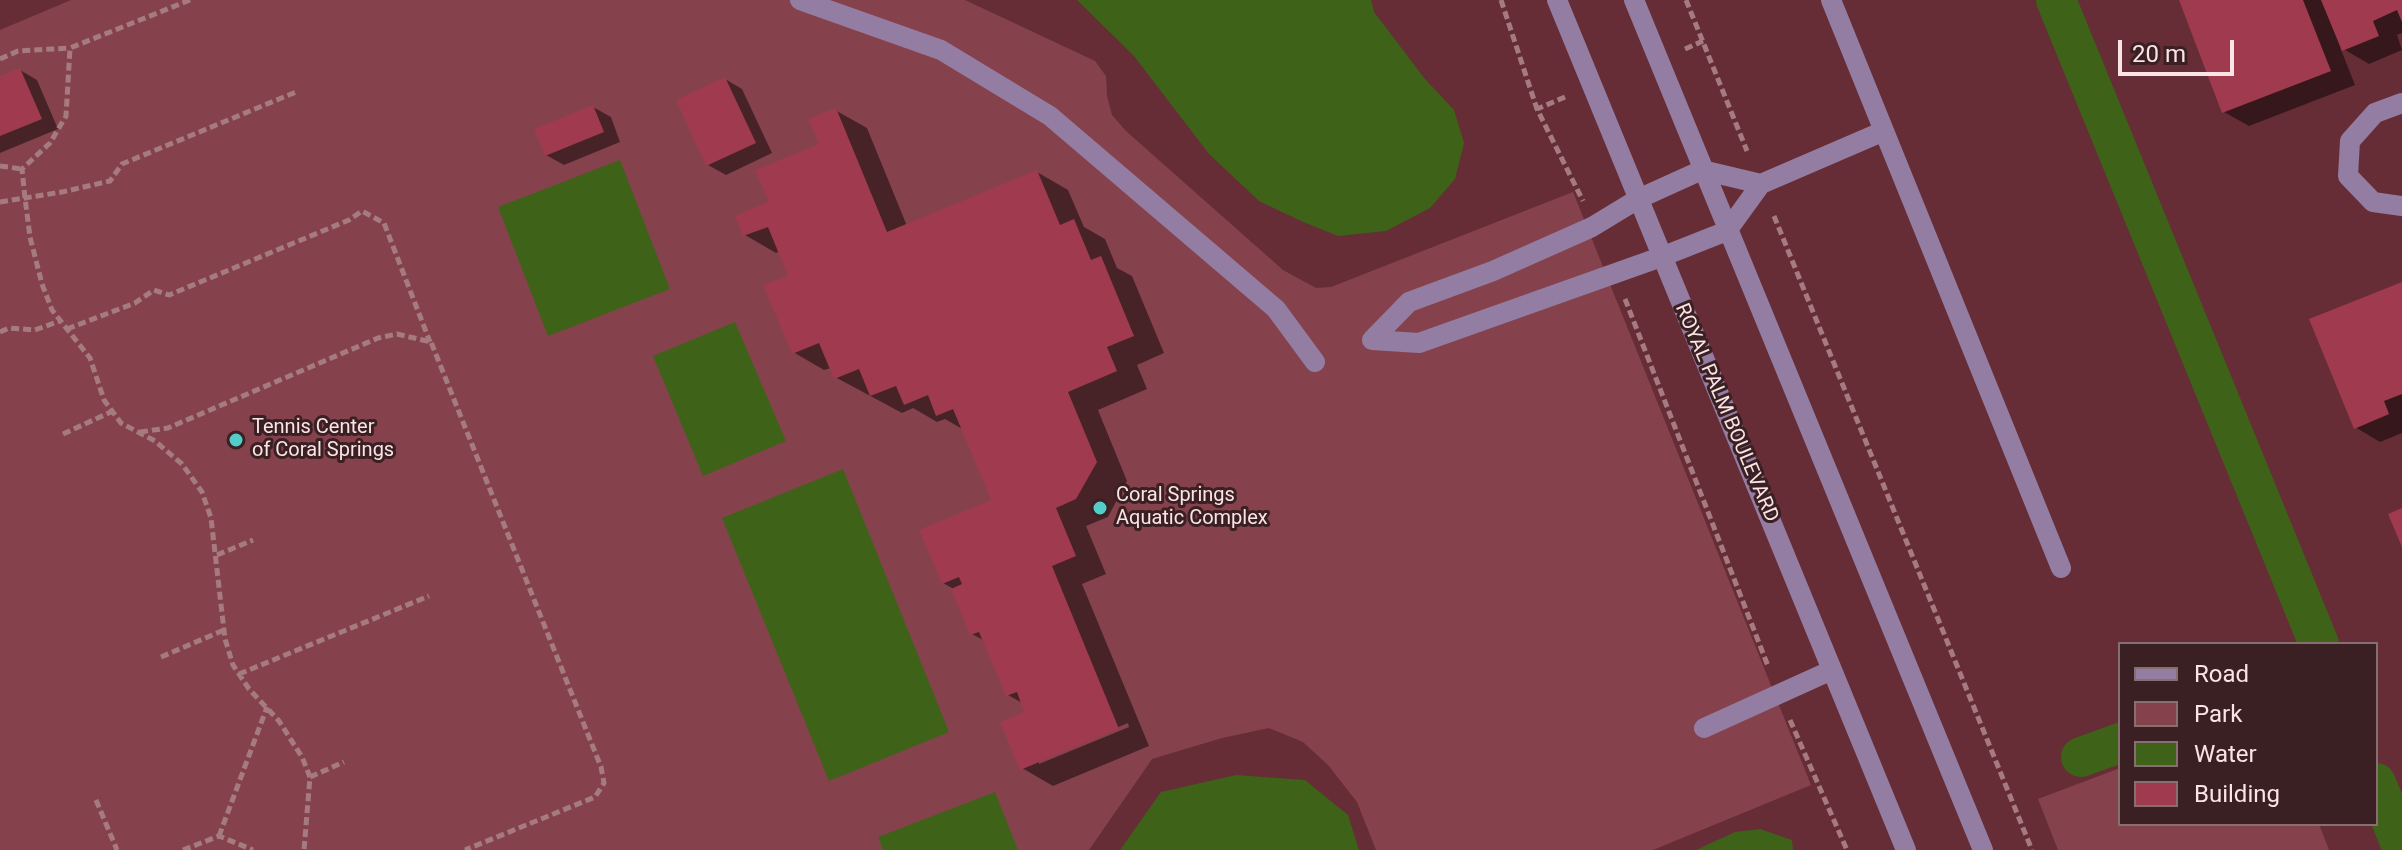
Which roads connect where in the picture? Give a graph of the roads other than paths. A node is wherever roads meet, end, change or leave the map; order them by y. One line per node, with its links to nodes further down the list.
1 (800, 0): 13 (street)
2 (1557, 0): 9 (street, ROYAL PALM BOULEVARD)
3 (1634, 0): 7 (street)
4 (1831, 0): 6 (street)
5 (2402, 103): 10 (street)
6 (1884, 131): 8 (street); 14 (street)
7 (1702, 170): 8 (street); 9 (street); 11 (street)
8 (1761, 184): 11 (street)
9 (1638, 199): 12 (street, ROYAL PALM BOULEVARD); 12 (street)
10 (2402, 206)
11 (1727, 231): 12 (street); 18 (street)
12 (1661, 257): 15 (street, ROYAL PALM BOULEVARD)
13 (1315, 362)
14 (2061, 568)
15 (1832, 670): 16 (street); 17 (street, ROYAL PALM BOULEVARD)
16 (1704, 728)
17 (1906, 850)
18 (1983, 850)

